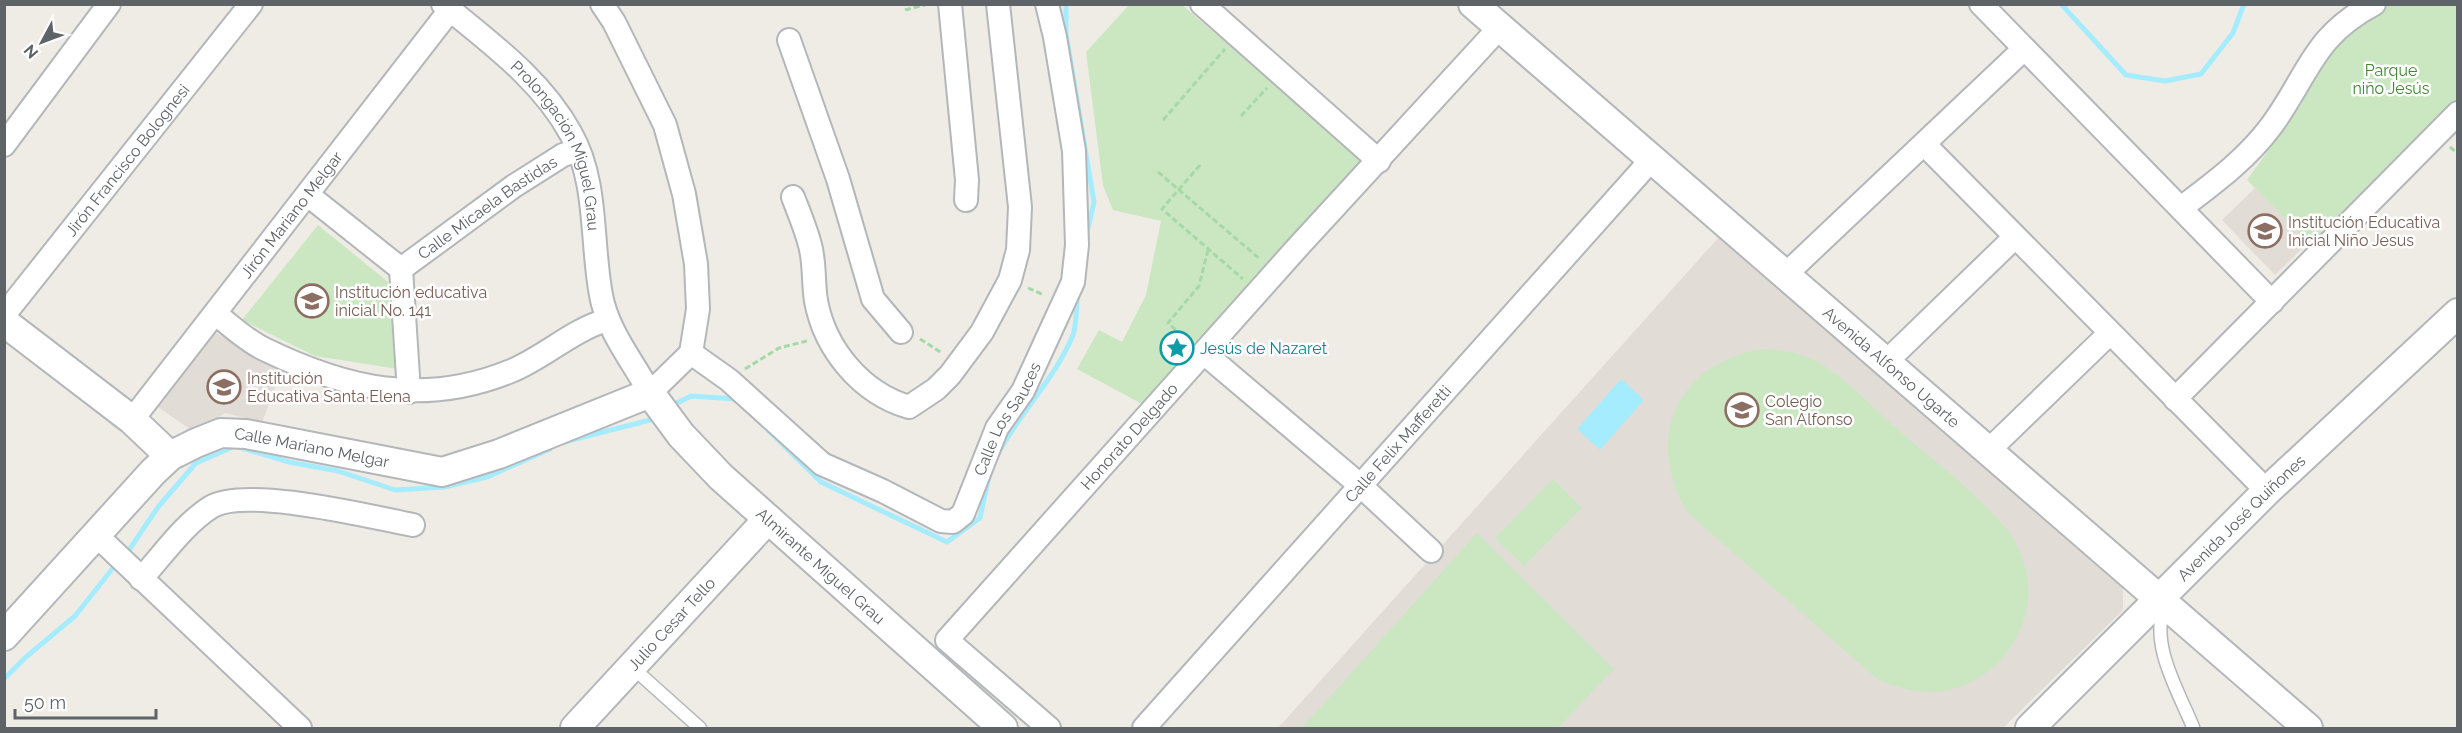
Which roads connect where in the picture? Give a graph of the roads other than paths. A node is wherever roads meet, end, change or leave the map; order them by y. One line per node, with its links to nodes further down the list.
1 (109, 4): 17 (street)
2 (250, 4): 31 (street, Jirón Francisco Bolognesi)
3 (602, 4): 37 (street)
4 (950, 4): 23 (street)
5 (998, 4): 22 (street)
6 (1047, 4): 37 (street, Calle Los Sauces)
7 (1202, 4): 20 (street)
8 (1473, 4): 12 (street, Avenida Alfonso Ugarte)
9 (1981, 4): 14 (street)
10 (2374, 4): 24 (street)
11 (446, 7): 18 (street, Prolongación Miguel Grau); 21 (street, Jirón Mariano Melgar)
12 (1500, 27): 19 (street, Avenida Alfonso Ugarte); 20 (street, Honorato Delgado)
13 (789, 40): 34 (street)
14 (2024, 49): 16 (street); 24 (street)
15 (2457, 113): 28 (street)
16 (1924, 144): 25 (street); 27 (street)
17 (4, 145)
18 (578, 150): 26 (street, Calle Micaela Bastidas); 32 (street, Prolongación Miguel Grau)
19 (1652, 159): 27 (street, Avenida Alfonso Ugarte); 45 (street, Calle Felix Mafferetti)
20 (1379, 161): 36 (street, Honorato Delgado)
21 (308, 195): 26 (street); 30 (street, Jirón Mariano Melgar)
22 (793, 197)
23 (966, 200)
24 (2181, 208): 28 (street)
25 (2016, 237): 35 (street); 38 (street)
26 (401, 269): 39 (street)
27 (1785, 274): 38 (street, Avenida Alfonso Ugarte)
28 (2272, 302): 41 (street)
29 (2457, 313): 46 (street, Avenida José Quiñones)
30 (216, 314): 39 (street); 42 (street, Jirón Mariano Melgar)
31 (4, 315)
32 (607, 320): 39 (street); 40 (street, Prolongación Miguel Grau)
33 (4, 322): 42 (street)
34 (901, 332)
35 (2110, 333): 41 (street); 43 (street)
36 (1198, 349): 45 (street); 61 (street, Honorato Delgado)
37 (691, 353): 40 (street)
38 (1886, 362): 43 (street, Avenida Alfonso Ugarte)
39 (409, 392)
40 (650, 393): 44 (street, Calle Mariano Melgar); 47 (street, Almirante Miguel Grau)
41 (2175, 399): 46 (street)
42 (132, 420): 44 (street)
43 (1989, 450): 52 (street, Avenida Alfonso Ugarte)
44 (171, 456): 49 (street, Calle Mariano Melgar)
45 (1361, 486): 50 (street); 62 (street, Calle Felix Mafferetti)
46 (2267, 491): 52 (street, Avenida José Quiñones)
47 (768, 519): 54 (street, Julio Cesar Tello); 60 (street, Almirante Miguel Grau)
48 (414, 525): 51 (street)
49 (95, 534): 51 (street); 53 (street, Calle Mariano Melgar)
50 (1431, 551)
51 (141, 579): 57 (street)
52 (2162, 600): 55 (lane); 56 (street, Avenida Alfonso Ugarte); 63 (street, Avenida José Quiñones)
53 (4, 636)
54 (632, 667): 58 (street, Julio Cesar Tello); 59 (lane)
55 (2193, 727)
56 (2302, 727)
57 (300, 729)
58 (575, 729)
59 (700, 729)
60 (1003, 729)
61 (1049, 729)
62 (1144, 729)
63 (2030, 729)

